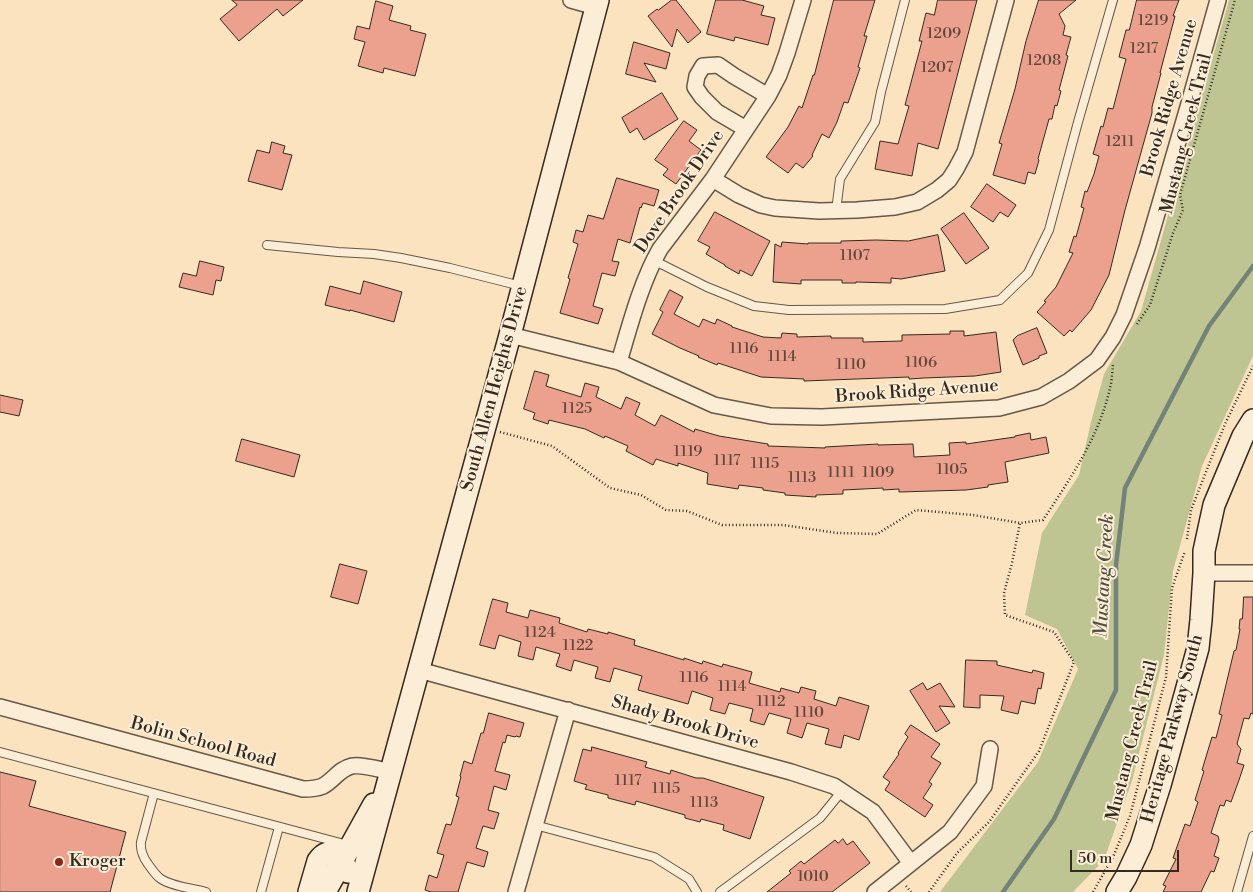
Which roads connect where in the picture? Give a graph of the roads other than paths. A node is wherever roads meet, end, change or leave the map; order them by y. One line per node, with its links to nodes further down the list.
1 (571, 0): 7 (street)
2 (803, 0): 8 (street, Dove Brook Drive)
3 (905, 0): 11 (lane)
4 (1006, 0): 11 (street)
5 (1113, 0): 13 (lane)
6 (1218, 0): 16 (street, Brook Ridge Avenue)
7 (597, 3): 14 (main road, South Allen Heights Drive)
8 (768, 96): 9 (street, Dove Brook Drive); 9 (street, Dove Brook Drive)
9 (746, 129): 10 (street, Dove Brook Drive)
10 (713, 179): 11 (street); 13 (street, Dove Brook Drive)
11 (836, 211)
12 (267, 245): 14 (lane)
13 (654, 260): 16 (street, Dove Brook Drive)
14 (523, 286): 15 (main road, South Allen Heights Drive)
15 (510, 335): 16 (street, Brook Ridge Avenue); 20 (main road, South Allen Heights Drive)
16 (619, 362)
17 (1253, 420): 19 (main road, Heritage Parkway South)
18 (1253, 572): 19 (street)
19 (1204, 573): 43 (main road, Heritage Parkway South)
20 (419, 670): 22 (street, Shady Brook Drive); 25 (main road, South Allen Heights Drive)
21 (0, 707): 25 (street, Bolin School Road)
22 (568, 710): 26 (street, Shady Brook Drive); 28 (street)
23 (990, 749): 32 (street)
24 (0, 752): 27 (lane)
25 (391, 775): 31 (main road, South Allen Heights Drive)
26 (842, 791): 32 (street, Shady Brook Drive); 41 (lane)
27 (154, 793): 29 (lane); 33 (lane)
28 (535, 824): 39 (street); 40 (lane)
29 (279, 827): 31 (lane); 34 (lane)
30 (1253, 836): 44 (lane)
31 (349, 850): 35 (main road); 36 (main road, South Allen Heights Drive); 37 (main road); 38 (main road, South Allen Heights Drive)
32 (910, 862): 42 (street)
33 (206, 892)
34 (261, 892)
35 (309, 892)
36 (325, 892)
37 (347, 892)
38 (358, 892)
39 (516, 892)
40 (697, 892)
41 (720, 892)
42 (875, 892)
43 (1117, 892)
44 (1237, 892)

